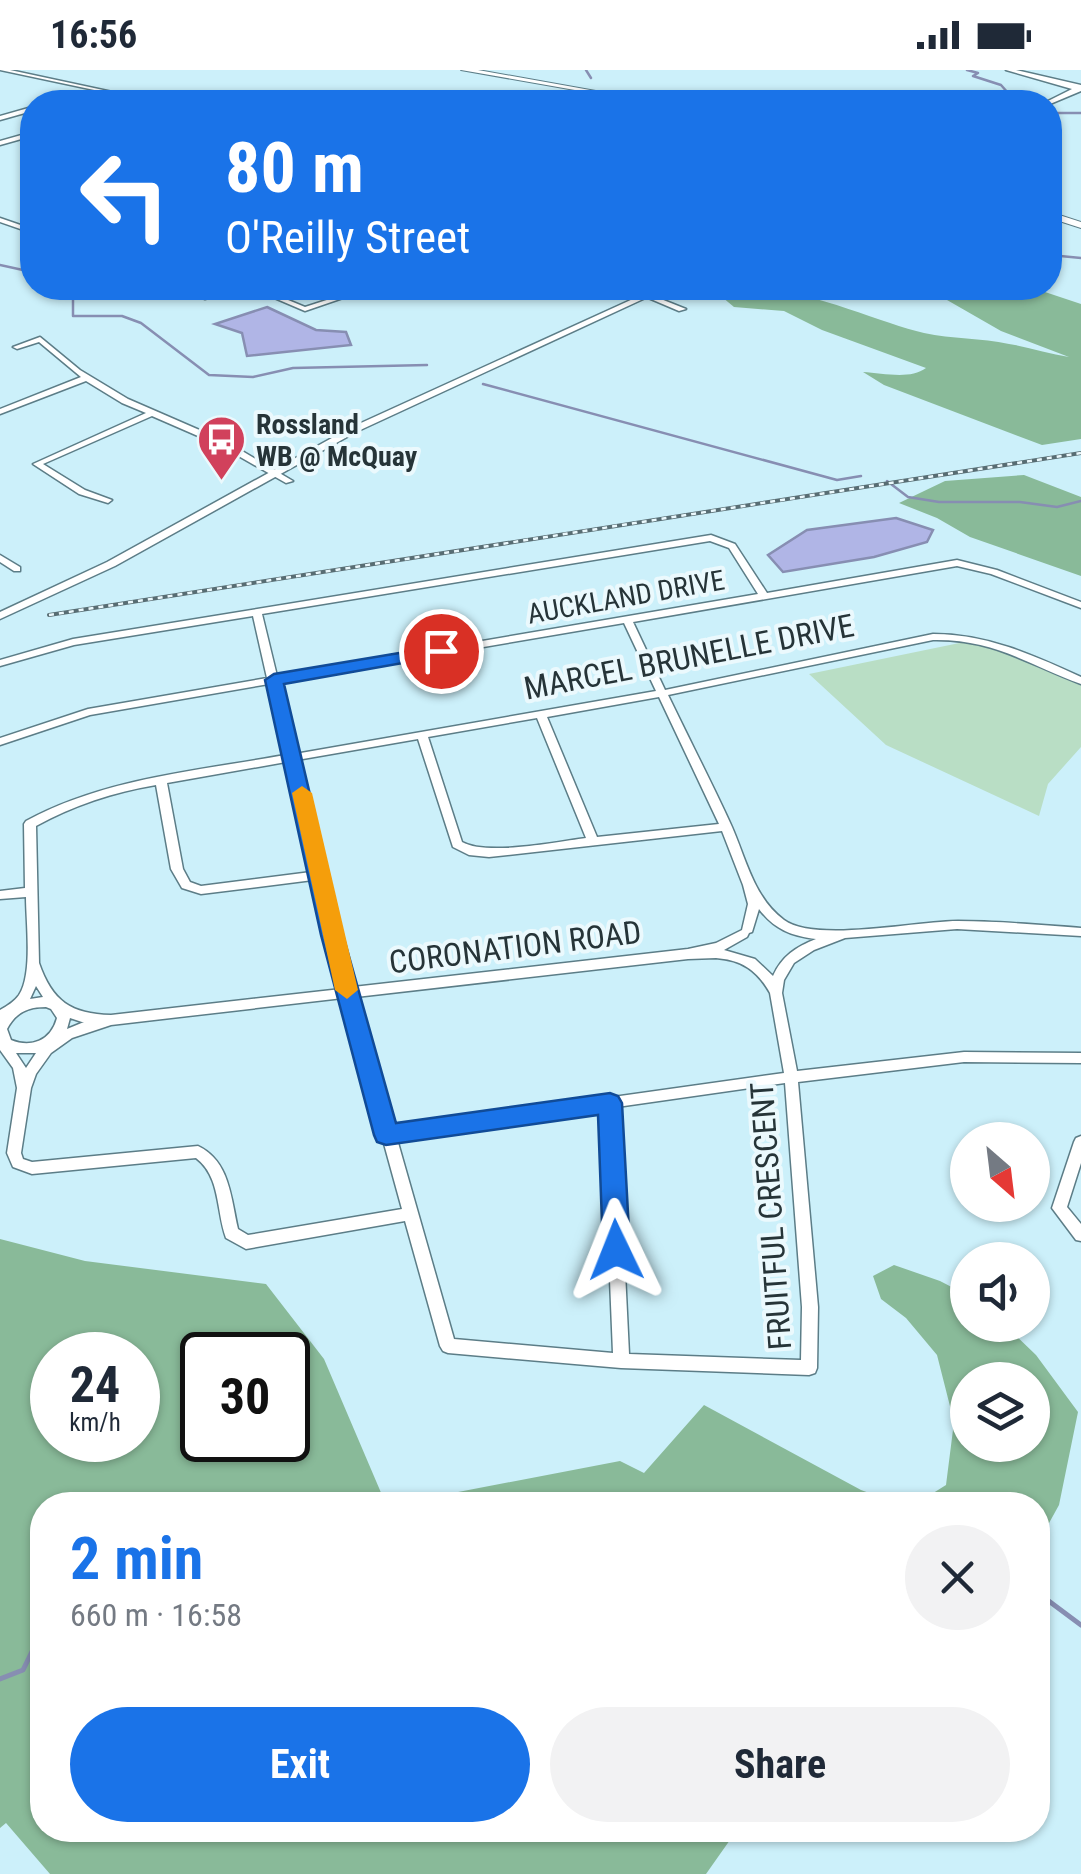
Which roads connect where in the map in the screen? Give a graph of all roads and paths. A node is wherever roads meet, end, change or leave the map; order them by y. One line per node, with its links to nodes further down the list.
1 (464, 70): 7 (highway)
2 (512, 70): 8 (highway)
3 (1009, 70): 5 (main road)
4 (1, 71): 6 (street)
5 (1080, 88)
6 (98, 90)
7 (582, 90)
8 (620, 90)
9 (283, 300): 10 (street)
10 (332, 300)
11 (625, 300): 18 (main road)
12 (671, 300): 13 (street)
13 (686, 306)
14 (17, 347): 15 (street)
15 (86, 378): 16 (street); 17 (street)
16 (0, 412)
17 (152, 413): 18 (street); 20 (street)
18 (270, 469): 19 (street); 26 (main road)
19 (289, 481)
20 (108, 500)
21 (0, 558): 22 (street)
22 (17, 569)
23 (764, 596): 24 (street, AUCKLAND DRIVE); 25 (street); 27 (street, AUCKLAND DRIVE)
24 (1081, 605)
25 (258, 612): 28 (street); 29 (street, FRUITFUL CRESCENT)
26 (0, 616)
27 (627, 620): 29 (street, AUCKLAND DRIVE); 31 (street)
28 (0, 663)
29 (274, 680): 34 (street, AUCKLAND DRIVE); 35 (street, FRUITFUL CRESCENT)
30 (1081, 681): 31 (street, MARCEL BRUNELLE DRIVE)
31 (662, 693): 32 (street, MARCEL BRUNELLE DRIVE); 37 (street)
32 (541, 714): 33 (street, MARCEL BRUNELLE DRIVE); 38 (street)
33 (422, 735): 35 (street, MARCEL BRUNELLE DRIVE); 38 (street)
34 (0, 742)
35 (294, 756): 36 (street, MARCEL BRUNELLE DRIVE); 39 (street, FRUITFUL CRESCENT)
36 (160, 780): 39 (street); 41 (street, MARCEL BRUNELLE DRIVE)
37 (726, 827): 38 (street); 40 (street)
38 (593, 842)
39 (320, 876): 52 (street, FRUITFUL CRESCENT)
40 (749, 885): 43 (street); 44 (street)
41 (29, 892): 42 (street); 50 (street, MARCEL BRUNELLE DRIVE)
42 (0, 895)
43 (781, 928): 44 (street); 46 (street); 48 (street)
44 (746, 932): 47 (street, CORONATION ROAD); 49 (street)
45 (1081, 932): 46 (street)
46 (846, 934): 48 (street)
47 (688, 954): 49 (street, CORONATION ROAD); 52 (street, CORONATION ROAD)
48 (791, 958): 49 (street); 51 (street)
49 (750, 959): 51 (street, FRUITFUL CRESCENT)
50 (32, 962): 53 (street, MARCEL BRUNELLE DRIVE); 54 (street, MARCEL BRUNELLE DRIVE)
51 (776, 993): 60 (street, FRUITFUL CRESCENT)
52 (348, 995): 56 (street, CORONATION ROAD); 63 (street, FRUITFUL CRESCENT)
53 (56, 1006): 54 (street); 56 (street, CORONATION ROAD); 58 (street)
54 (18, 1008): 55 (street); 57 (street)
55 (0, 1016)
56 (110, 1020): 58 (street, CORONATION ROAD)
57 (2, 1041): 58 (street); 61 (street)
58 (52, 1041): 61 (street)
59 (1081, 1058): 60 (street)
60 (791, 1077): 62 (street); 67 (street, FRUITFUL CRESCENT)
61 (23, 1094): 65 (street)
62 (610, 1103): 63 (street); 67 (street)
63 (386, 1135): 65 (street, FRUITFUL CRESCENT)
64 (1081, 1142): 66 (street)
65 (410, 1214): 67 (street, FRUITFUL CRESCENT)
66 (1081, 1235)
67 (621, 1361)

